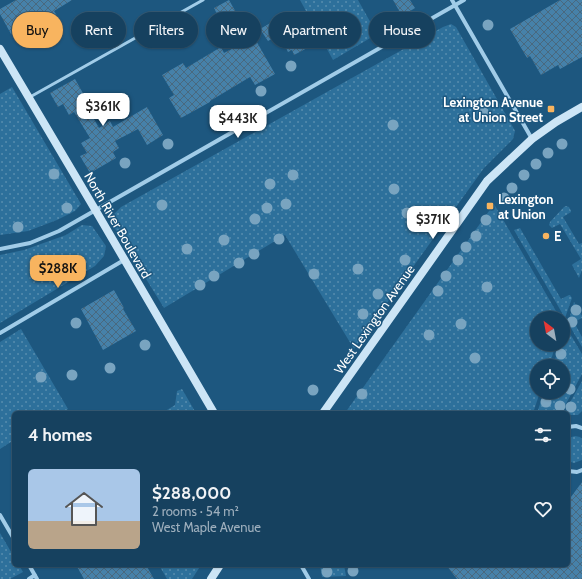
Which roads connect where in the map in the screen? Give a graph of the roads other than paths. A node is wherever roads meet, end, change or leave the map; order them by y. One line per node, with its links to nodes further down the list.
1 (202, 0): 6 (lane)
2 (452, 0): 4 (street)
3 (464, 0): 4 (street)
4 (455, 5): 8 (street); 9 (street)
5 (0, 49): 6 (main road, North River Boulevard)
6 (29, 98): 9 (main road, North River Boulevard)
7 (582, 107): 8 (main road, West Lexington Avenue)
8 (532, 140): 14 (main road, West Lexington Avenue)
9 (96, 210): 10 (street); 11 (main road, North River Boulevard)
10 (0, 249)
11 (124, 260): 12 (street); 13 (main road, North River Boulevard)
12 (0, 333)
13 (213, 411)
14 (324, 411)
15 (570, 427): 16 (street)
16 (582, 428)
17 (582, 470): 18 (street)
18 (570, 471)
19 (0, 515): 20 (street)
20 (12, 536)
21 (30, 567): 24 (street)
22 (219, 567): 26 (main road)
23 (302, 567): 27 (street)
24 (36, 577): 25 (street)
25 (28, 579)
26 (211, 579)
27 (309, 579)

